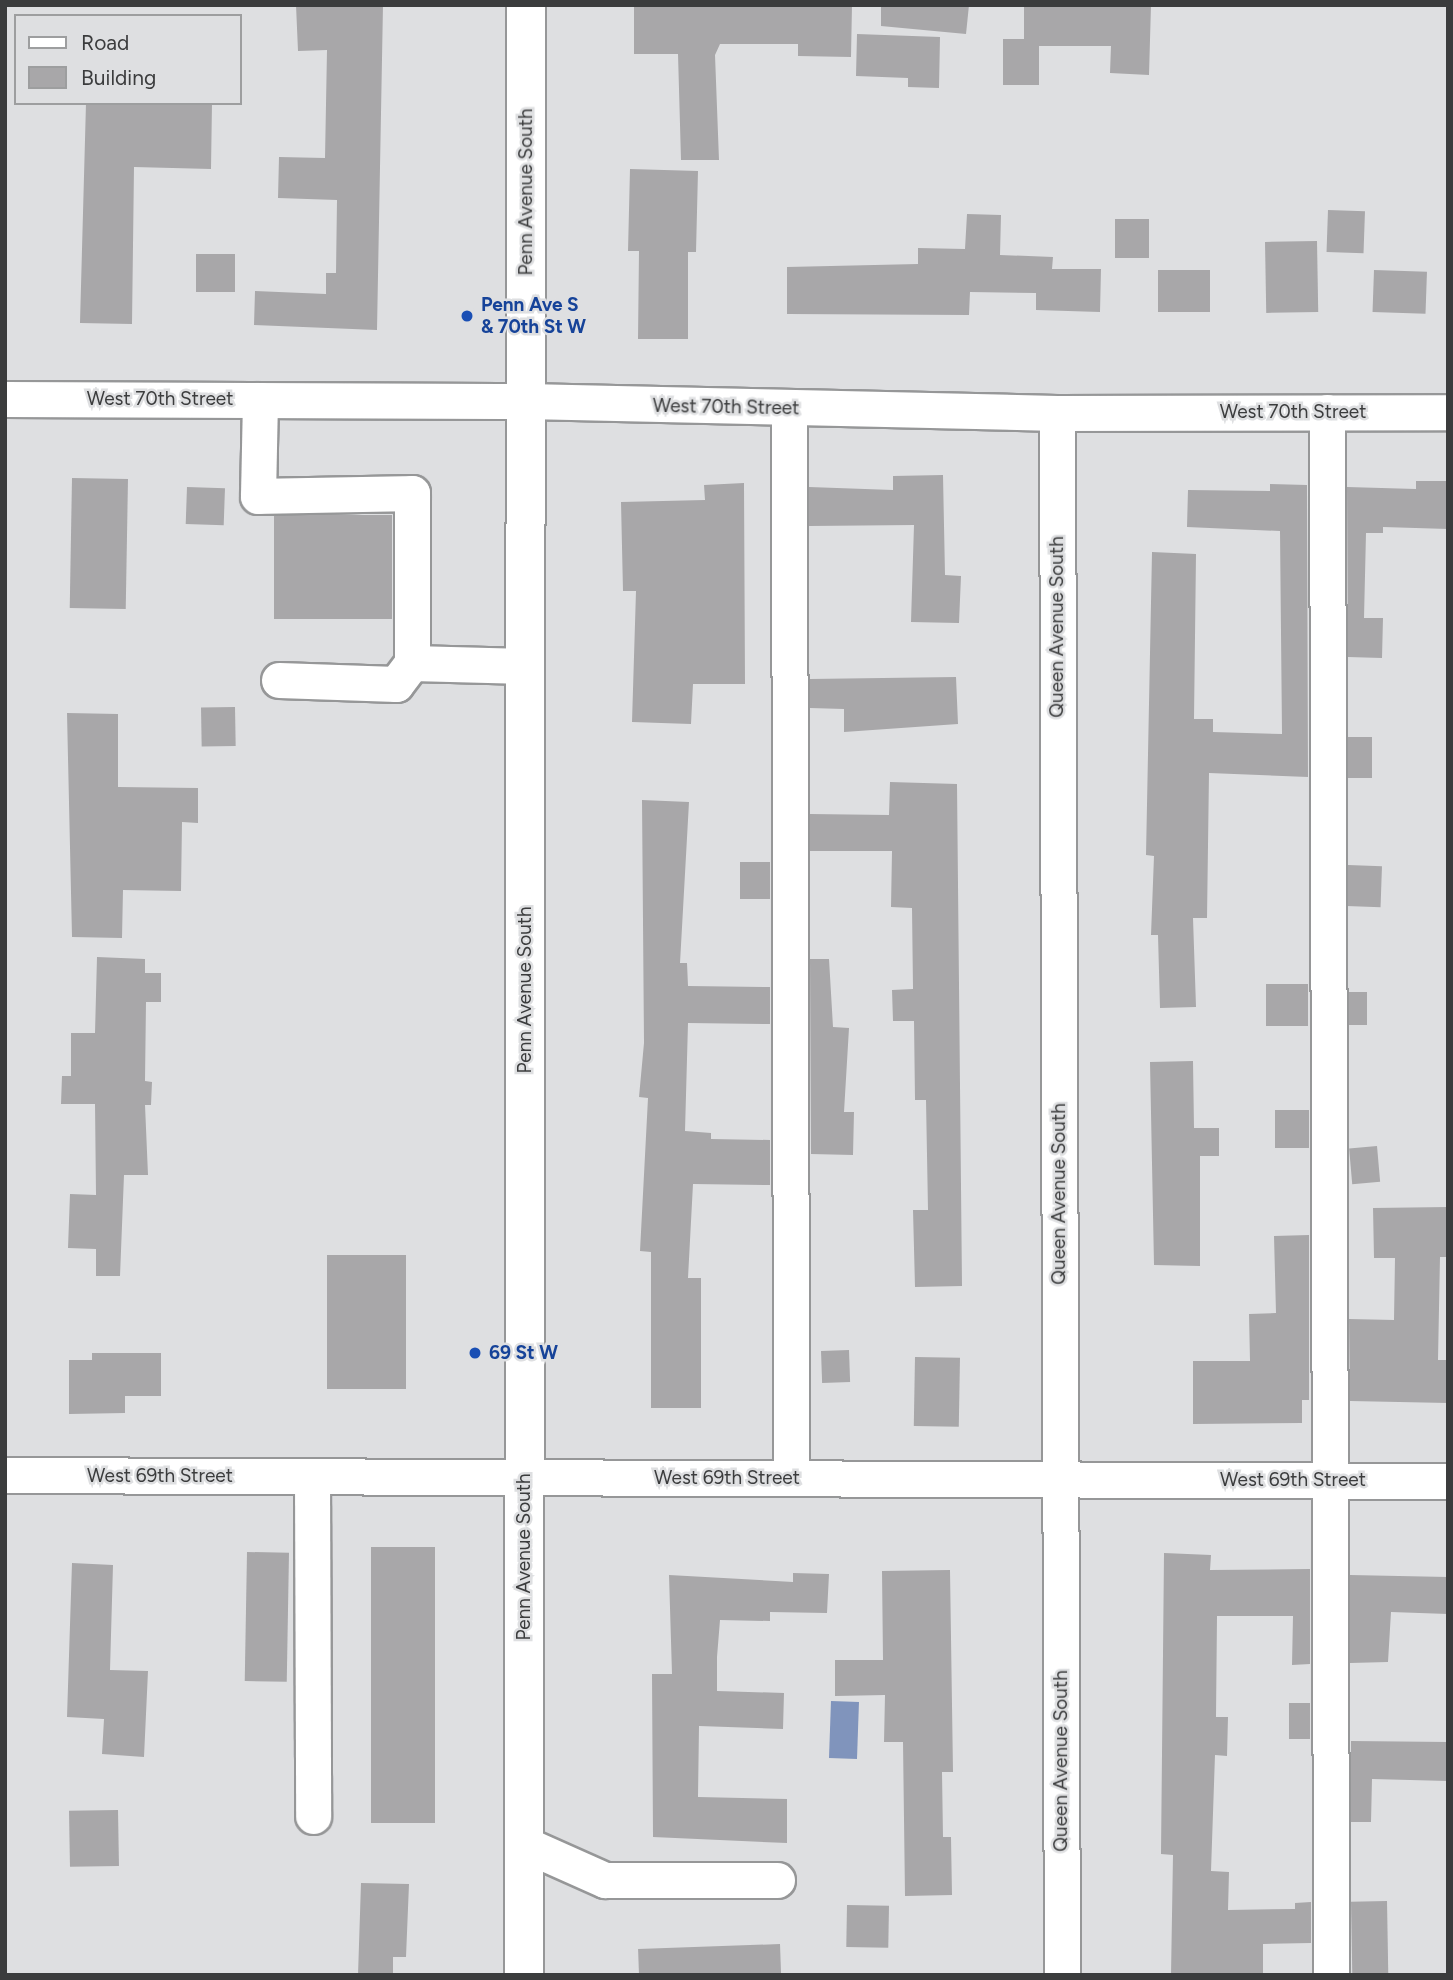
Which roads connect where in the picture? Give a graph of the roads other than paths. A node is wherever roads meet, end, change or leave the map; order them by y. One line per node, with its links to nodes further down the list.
1 (526, 5): 4 (main road, Penn Avenue South)
2 (5, 399): 3 (street, West 70th Street)
3 (260, 400): 4 (street, West 70th Street); 9 (street)
4 (526, 401): 5 (street, West 70th Street); 10 (main road, Penn Avenue South)
5 (789, 408): 8 (street, West 70th Street); 15 (street)
6 (1327, 412): 7 (street, West 70th Street); 8 (street, West 70th Street); 17 (street)
7 (1448, 412)
8 (1056, 413): 16 (street, Queen Avenue South)
9 (412, 663): 10 (street); 11 (street)
10 (526, 666): 14 (main road, Penn Avenue South)
11 (279, 680)
12 (5, 1475): 13 (street, West 69th Street)
13 (312, 1477): 14 (street, West 69th Street); 19 (street)
14 (525, 1478): 15 (street, West 69th Street); 20 (main road, Penn Avenue South)
15 (791, 1478): 16 (street, West 69th Street)
16 (1060, 1479): 17 (street, West 69th Street); 23 (street, Queen Avenue South)
17 (1327, 1480): 18 (street, West 69th Street); 24 (street)
18 (1448, 1482)
19 (313, 1816)
20 (524, 1844): 21 (street); 22 (main road, Penn Avenue South)
21 (777, 1880)
22 (524, 1975)
23 (1062, 1975)
24 (1331, 1975)

